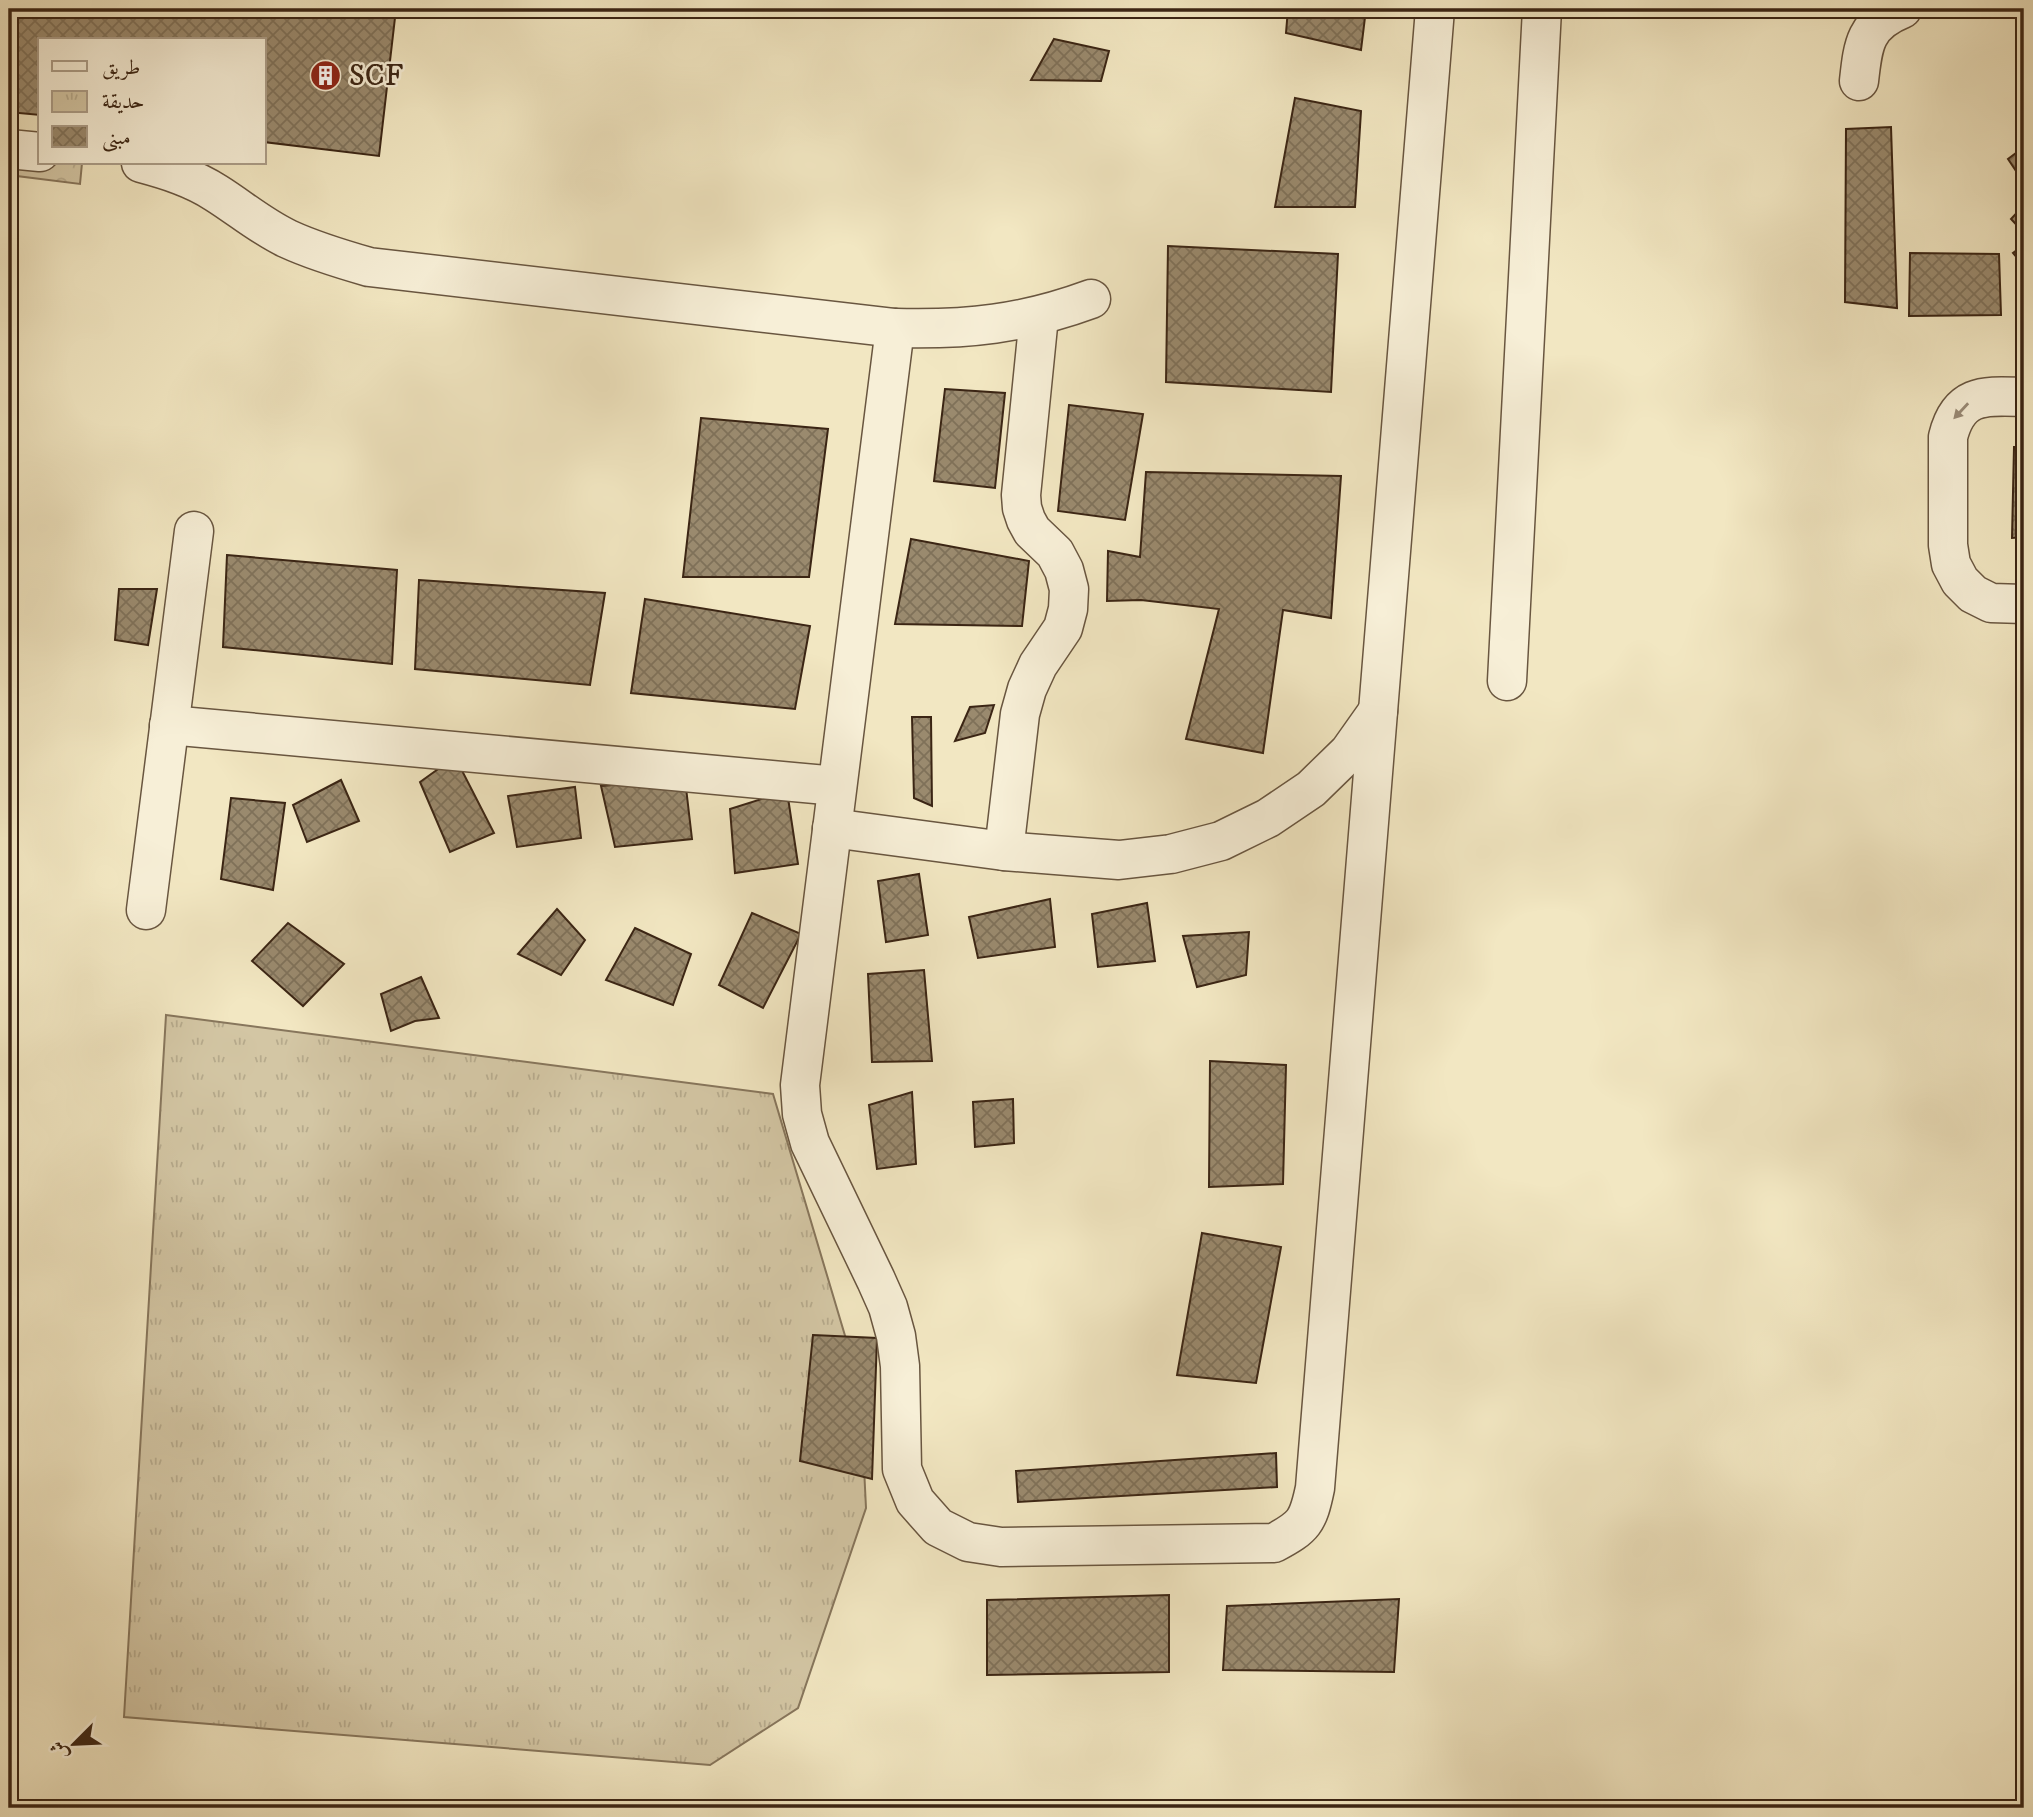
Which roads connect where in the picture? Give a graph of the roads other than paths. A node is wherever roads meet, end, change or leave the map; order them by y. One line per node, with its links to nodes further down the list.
1 (1435, 9): 15 (lane)
2 (1542, 9): 14 (lane)
3 (1902, 9): 4 (lane)
4 (1859, 81)
5 (9, 149): 6 (lane)
6 (38, 152)
7 (144, 164): 10 (lane)
8 (1091, 299): 9 (lane)
9 (1039, 316): 10 (lane); 19 (lane)
10 (895, 328): 17 (lane)
11 (2024, 397): 13 (lane, one-way to 13)
12 (194, 531): 16 (lane)
13 (2024, 604)
14 (1507, 681)
15 (1379, 710): 18 (lane); 19 (lane)
16 (169, 724): 17 (lane); 20 (lane)
17 (837, 786): 18 (lane)
18 (832, 828): 19 (lane)
19 (1004, 851)
20 (146, 911)

